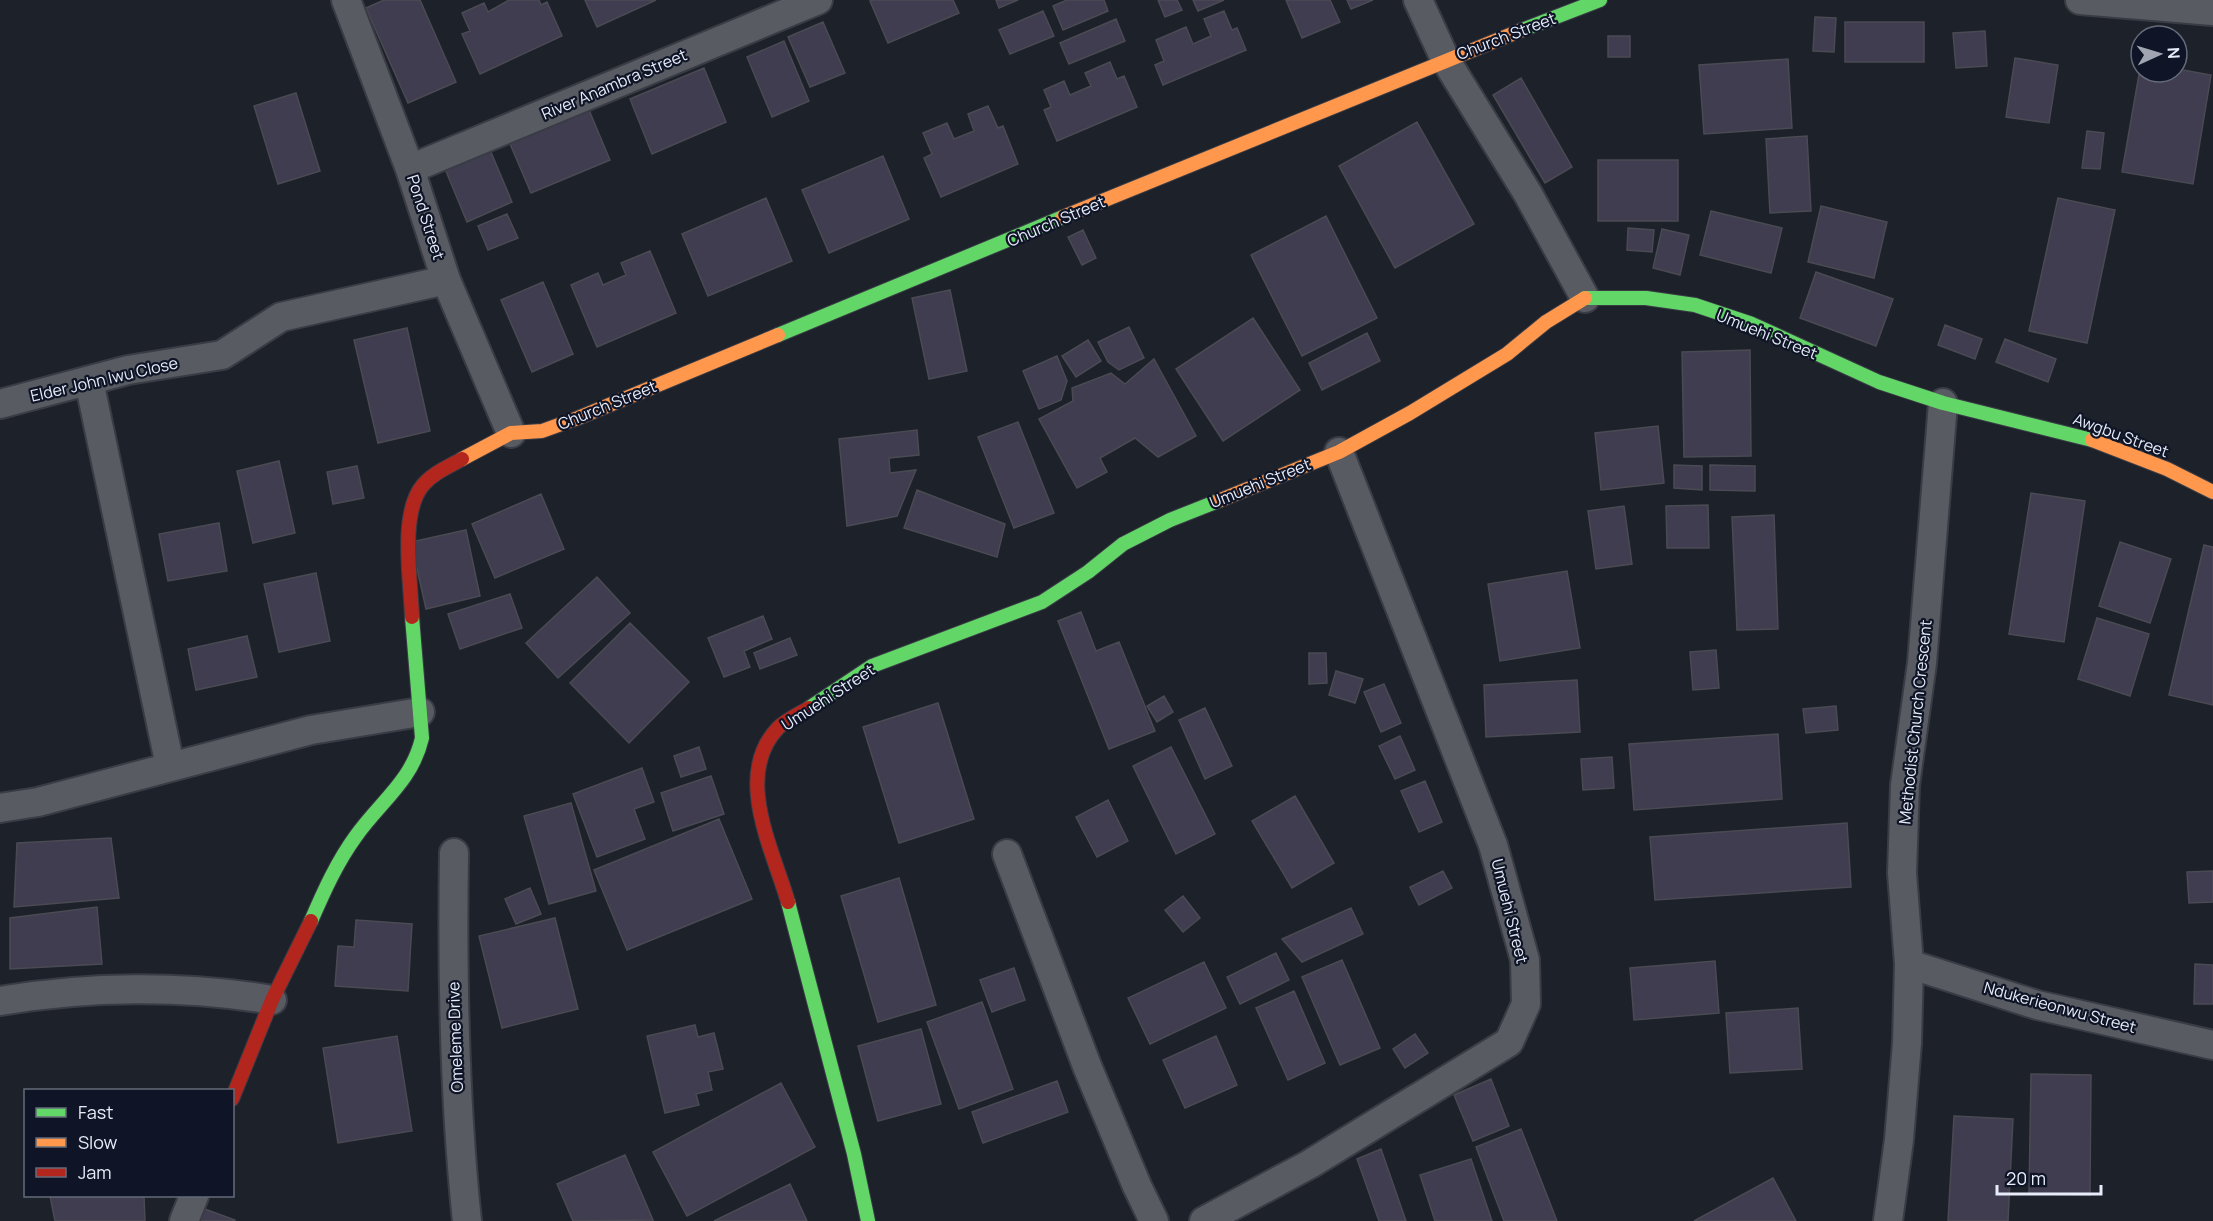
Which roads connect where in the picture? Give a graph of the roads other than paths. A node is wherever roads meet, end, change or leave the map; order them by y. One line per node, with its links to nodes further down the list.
1 (346, 0): 8 (street, Pond Street)
2 (818, 0): 8 (street, River Anambra Street)
3 (1418, 0): 7 (street)
4 (1600, 0): 7 (street, Church Street)
5 (2080, 0): 6 (street)
6 (2213, 11)
7 (1445, 59): 10 (street); 14 (street, Church Street)
8 (410, 169): 9 (street, Pond Street)
9 (446, 280): 11 (street, Elder John Iwu Close); 14 (street, Pond Street)
10 (1585, 298): 12 (street, Umuehi Street); 15 (street, Umuehi Street)
11 (89, 381): 13 (street, Elder John Iwu Close); 18 (street)
12 (1943, 403): 16 (street, Awgbu Street); 22 (street, Methodist Church Crescent)
13 (0, 404)
14 (511, 433): 17 (street)
15 (1339, 452): 30 (street, Umuehi Street); 32 (street, Umuehi Street)
16 (2213, 492)
17 (420, 712): 18 (street); 23 (street)
18 (170, 766): 19 (street)
19 (0, 808)
20 (454, 853): 29 (street, Omeleme Drive)
21 (1007, 854): 31 (street)
22 (1909, 964): 25 (street, Ndukerieonwu Street); 33 (street, Methodist Church Crescent)
23 (272, 1000): 24 (street); 26 (street)
24 (0, 1001)
25 (2213, 1045)
26 (234, 1094)
27 (194, 1197): 28 (street)
28 (184, 1221)
29 (467, 1221)
30 (868, 1221)
31 (1154, 1221)
32 (1204, 1221)
33 (1888, 1221)

